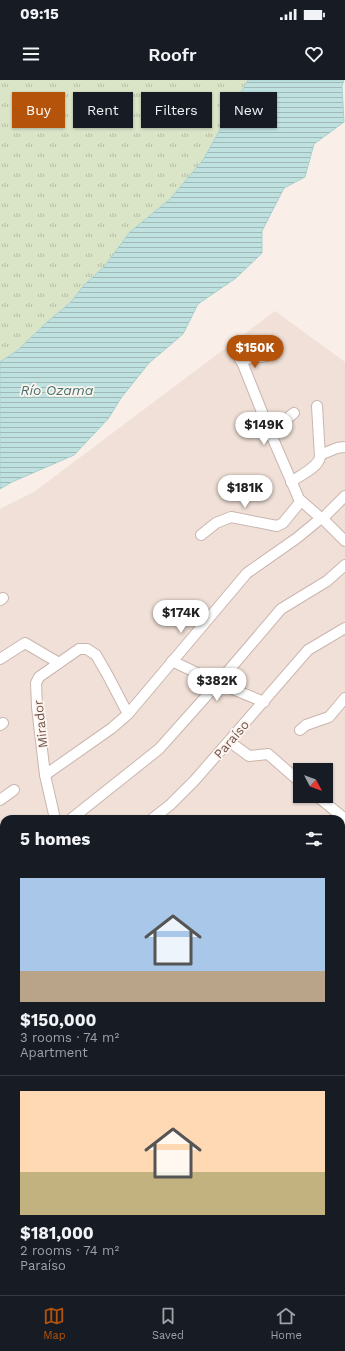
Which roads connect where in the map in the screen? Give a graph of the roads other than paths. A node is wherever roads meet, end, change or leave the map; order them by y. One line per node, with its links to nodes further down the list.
1 (267, 356): 4 (street)
2 (318, 406): 6 (street)
3 (294, 413): 4 (street)
4 (270, 432): 7 (street)
5 (345, 447): 6 (street)
6 (320, 455): 7 (street)
7 (291, 482): 9 (street)
8 (345, 496): 10 (street)
9 (301, 501): 10 (street); 11 (street)
10 (322, 519): 12 (street); 16 (street)
11 (201, 535)
12 (345, 541)
13 (345, 565): 18 (street)
14 (345, 628): 20 (street, Paraíso)
15 (0, 659): 17 (street)
16 (172, 661): 18 (street); 21 (street)
17 (59, 663): 21 (street, Mirador); 24 (street, Mirador)
18 (218, 683): 20 (street); 30 (street)
19 (345, 698): 22 (street)
20 (264, 702): 23 (street, Paraíso)
21 (128, 714): 24 (street)
22 (300, 730)
23 (230, 742): 25 (street); 31 (street, Paraíso)
24 (45, 775): 29 (street, Mirador)
25 (293, 776)
26 (14, 790): 27 (street)
27 (0, 800)
28 (326, 803): 32 (street)
29 (54, 815)
30 (76, 815)
31 (157, 815)
32 (340, 815)

